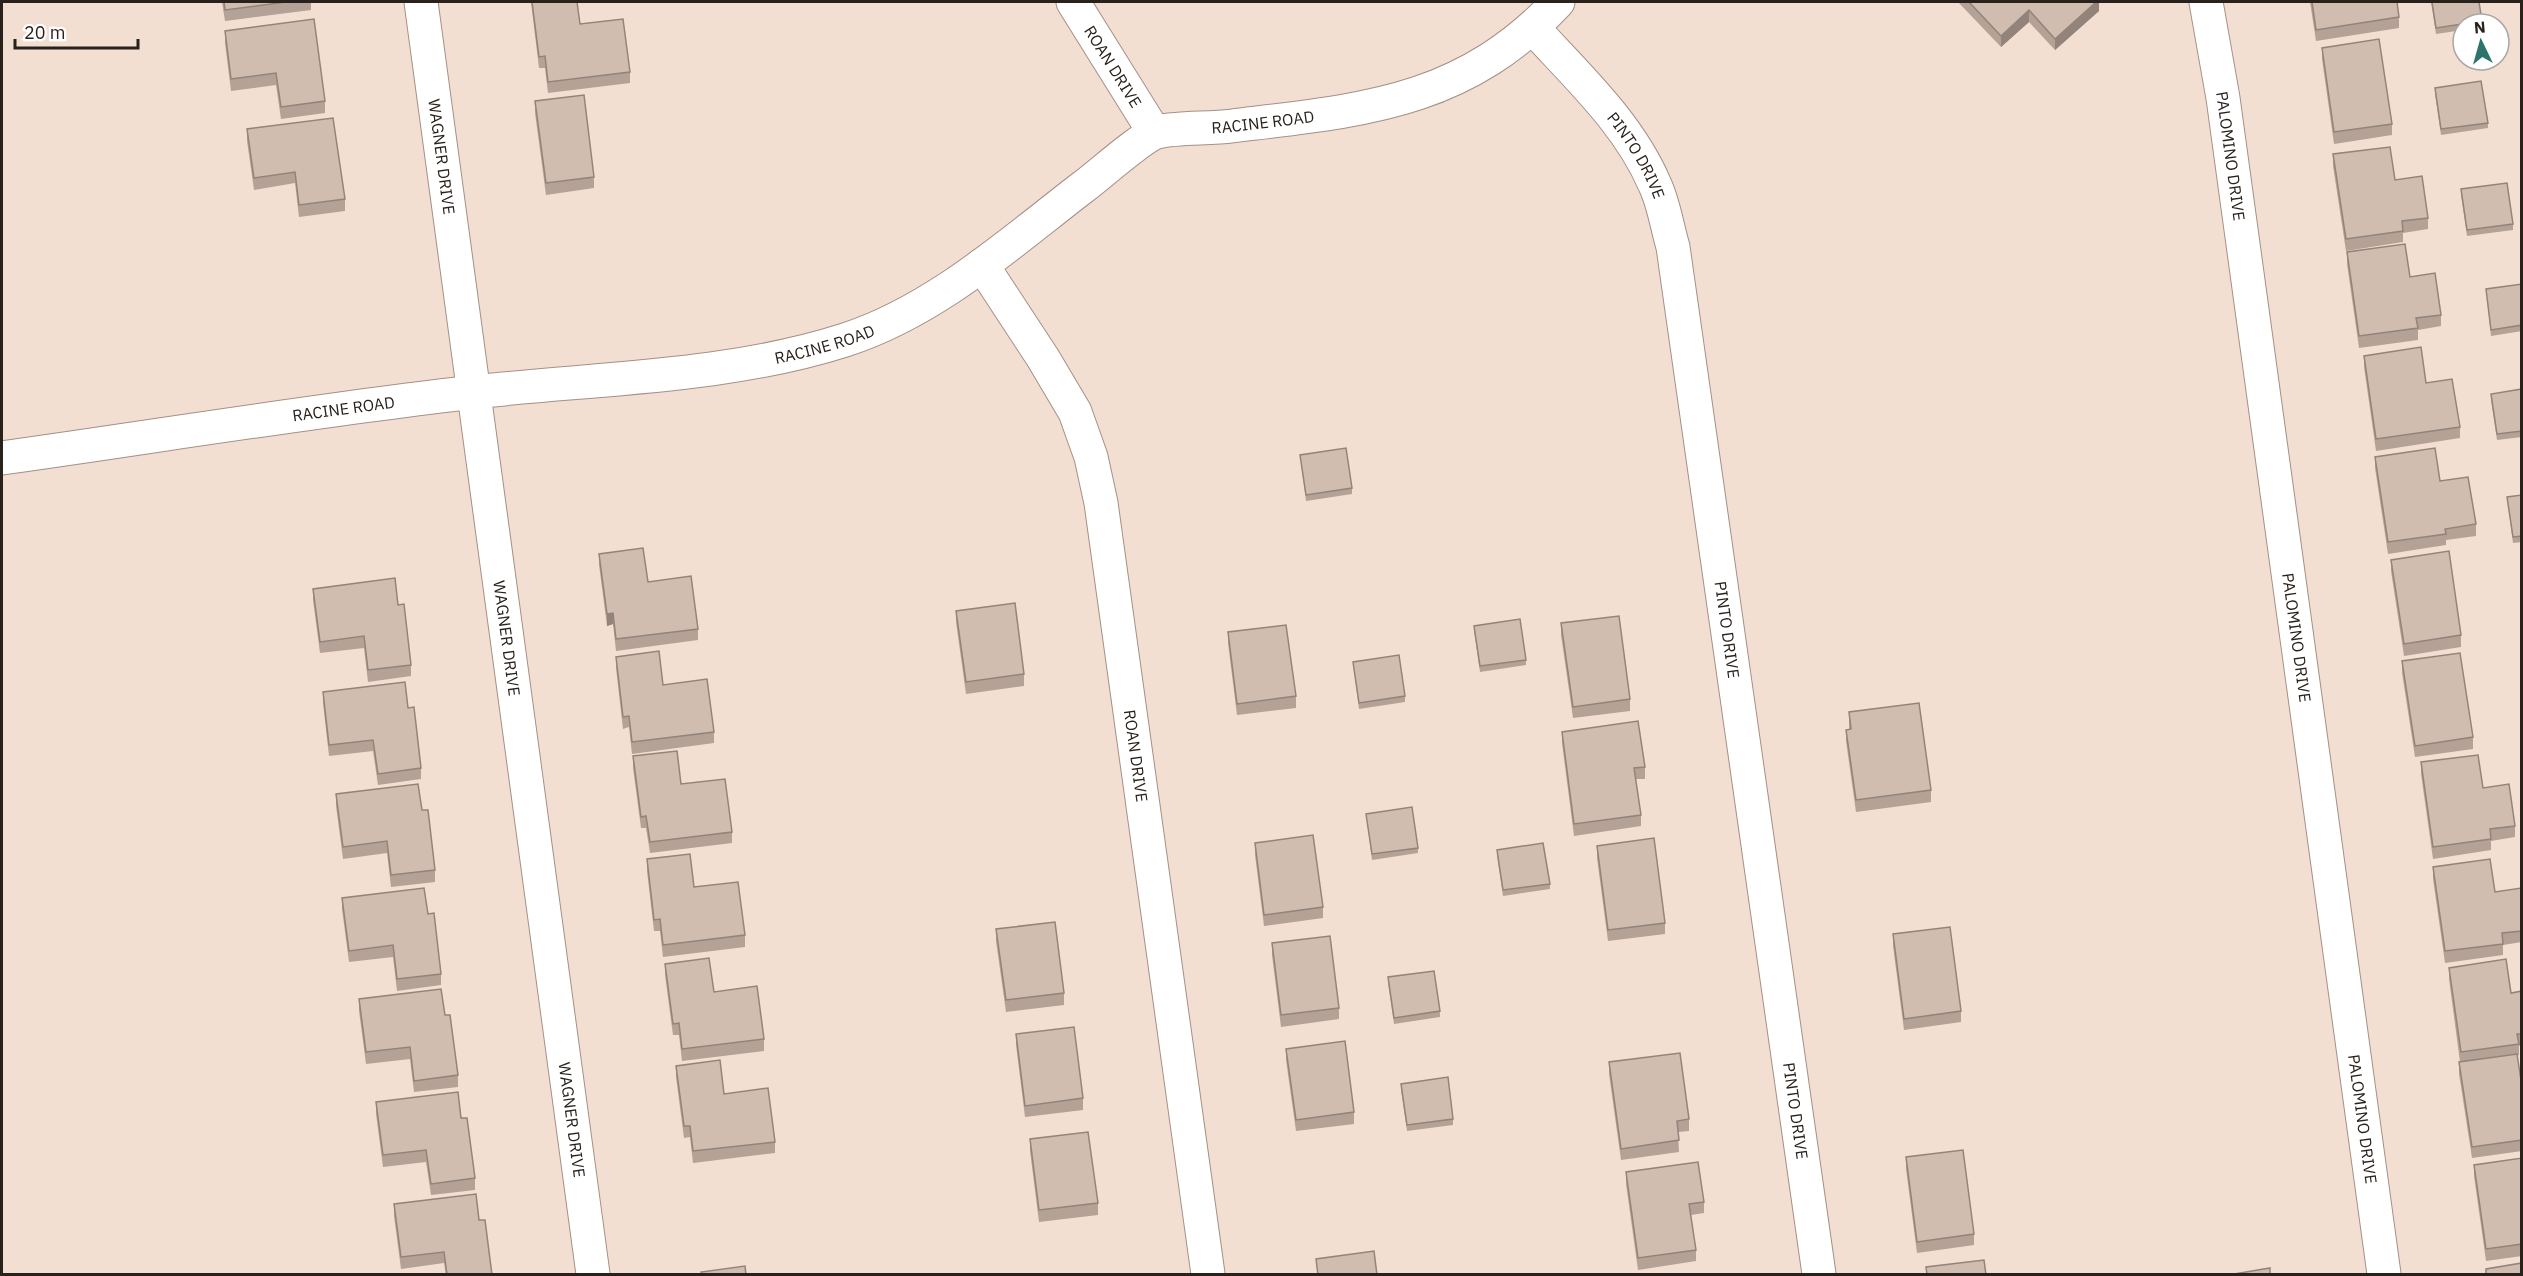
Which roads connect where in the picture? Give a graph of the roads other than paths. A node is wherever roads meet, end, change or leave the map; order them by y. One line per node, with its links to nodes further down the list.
1 (421, 2): 8 (street, WAGNER DRIVE)
2 (1073, 2): 6 (street, ROAN DRIVE)
3 (1558, 2): 5 (street, RACINE ROAD)
4 (2206, 2): 13 (street, PALOMINO DRIVE)
5 (1533, 28): 6 (street, RACINE ROAD); 12 (street, PINTO DRIVE)
6 (1154, 132): 7 (street, RACINE ROAD)
7 (982, 265): 8 (street, RACINE ROAD); 11 (street, ROAN DRIVE)
8 (473, 392): 9 (street, RACINE ROAD); 10 (street, WAGNER DRIVE)
9 (2, 458)
10 (593, 1275)
11 (1208, 1275)
12 (1819, 1275)
13 (2384, 1275)

